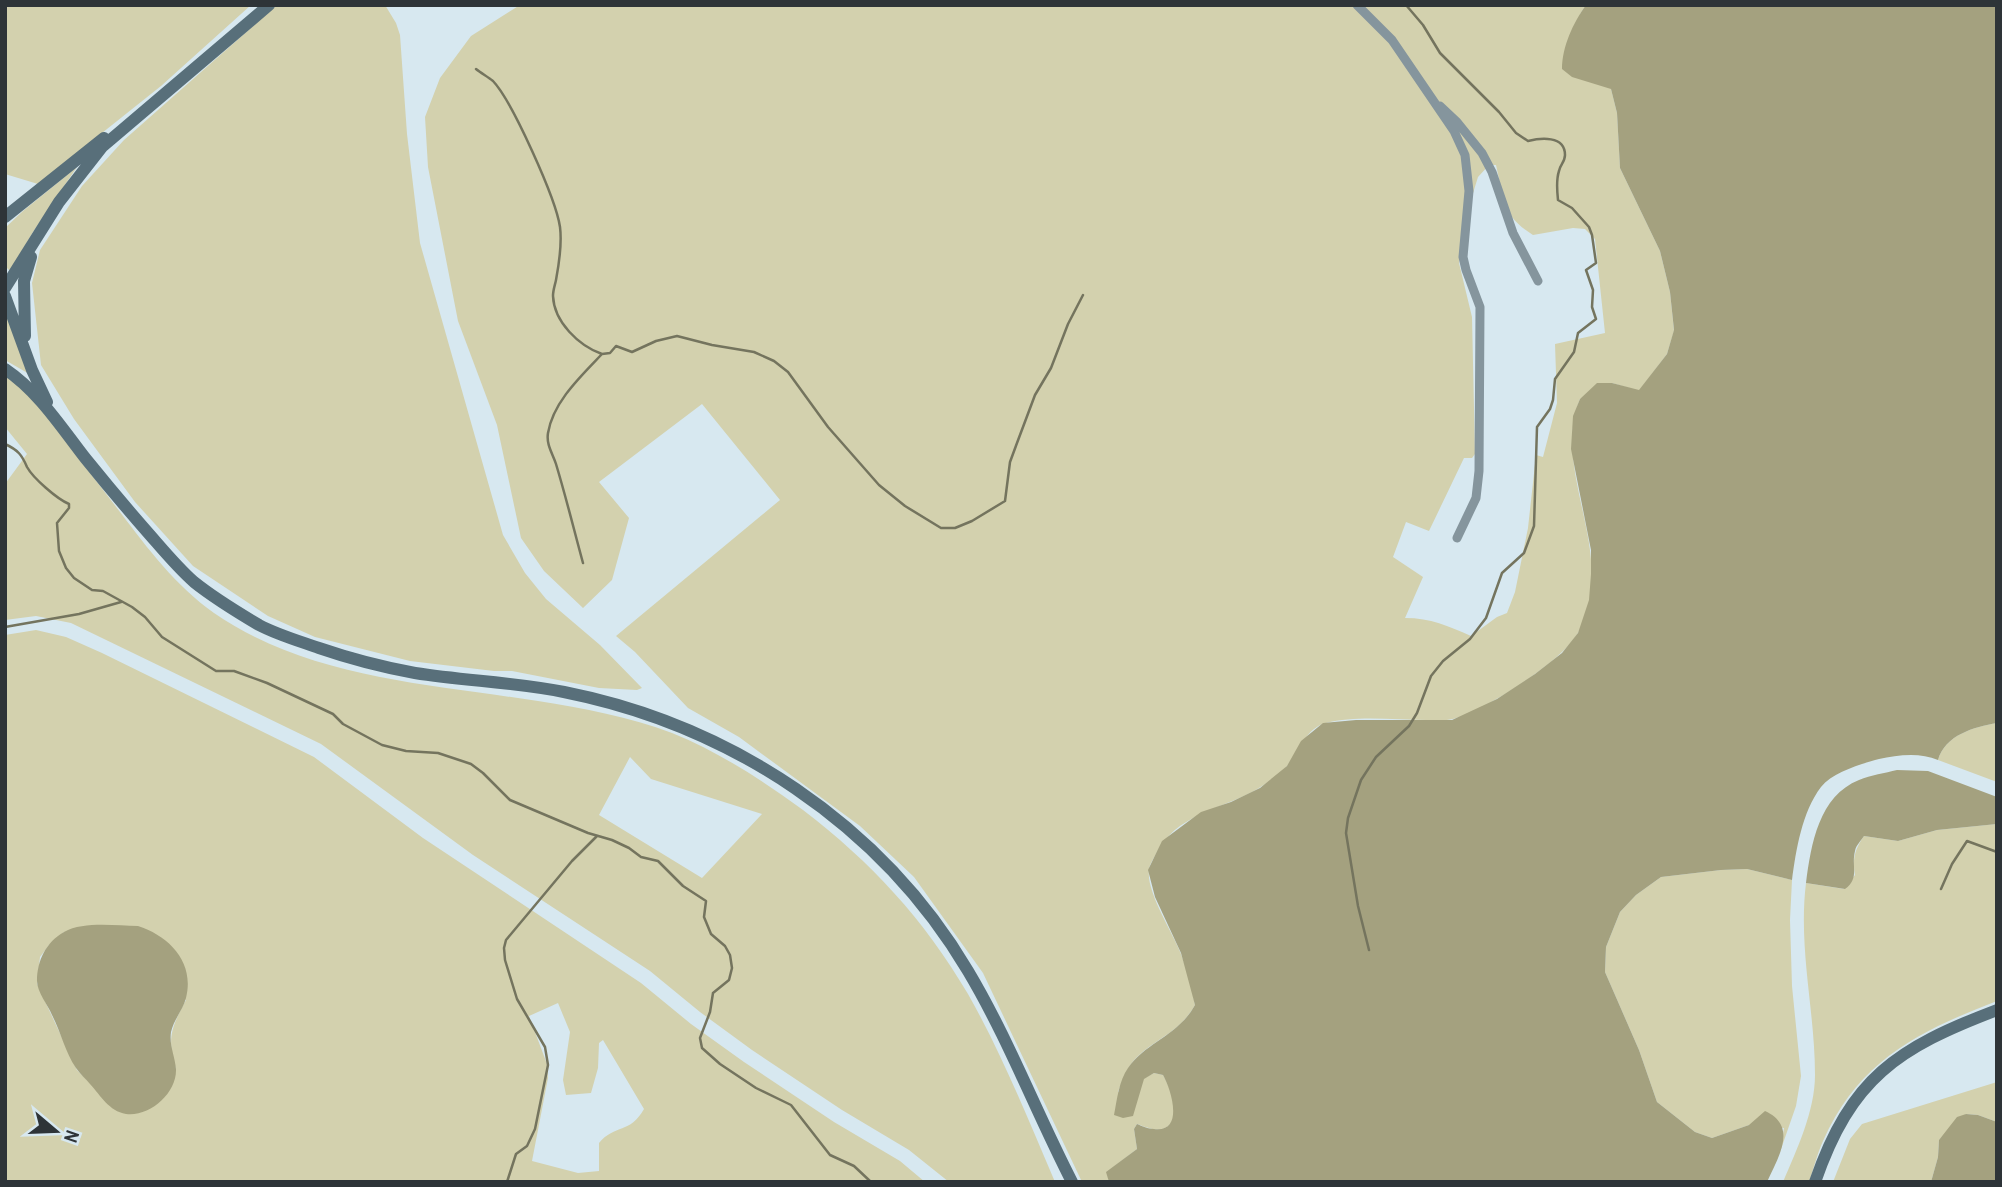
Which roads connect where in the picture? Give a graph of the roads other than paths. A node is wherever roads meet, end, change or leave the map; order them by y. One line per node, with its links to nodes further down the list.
1 (269, 5): 4 (main road)
2 (1357, 5): 3 (street)
3 (1428, 96): 7 (street); 13 (street)
4 (139, 116): 5 (main road); 6 (main road)
5 (5, 217)
6 (41, 232): 8 (main road); 10 (main road)
7 (1538, 281)
8 (5, 288)
9 (5, 296): 10 (main road)
10 (26, 354): 12 (main road)
11 (5, 369): 12 (main road)
12 (55, 418): 15 (main road)
13 (1457, 538)
14 (1997, 1010): 16 (main road)
15 (1072, 1182)
16 (1815, 1182)

